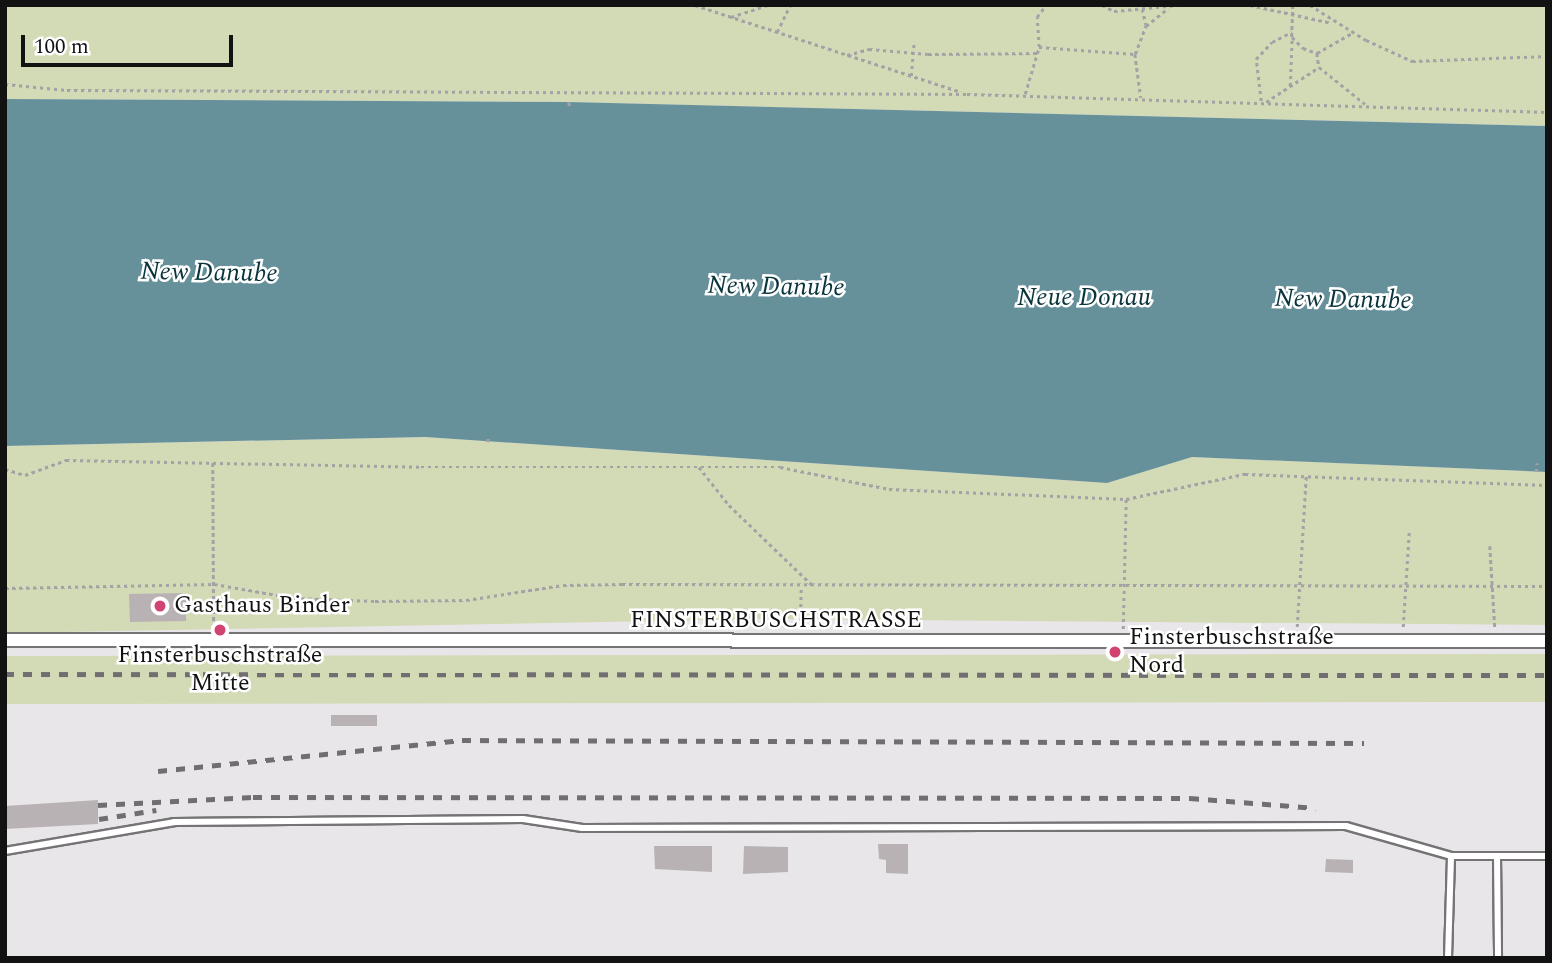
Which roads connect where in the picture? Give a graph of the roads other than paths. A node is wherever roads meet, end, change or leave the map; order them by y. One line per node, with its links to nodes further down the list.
1 (5, 640): 2 (street, FINSTERBUSCHSTRASSE)
2 (1547, 641)
3 (5, 851): 4 (lane)
4 (1451, 856): 5 (lane); 7 (lane)
5 (1497, 856): 6 (lane); 8 (lane)
6 (1547, 856)
7 (1448, 958)
8 (1498, 958)

